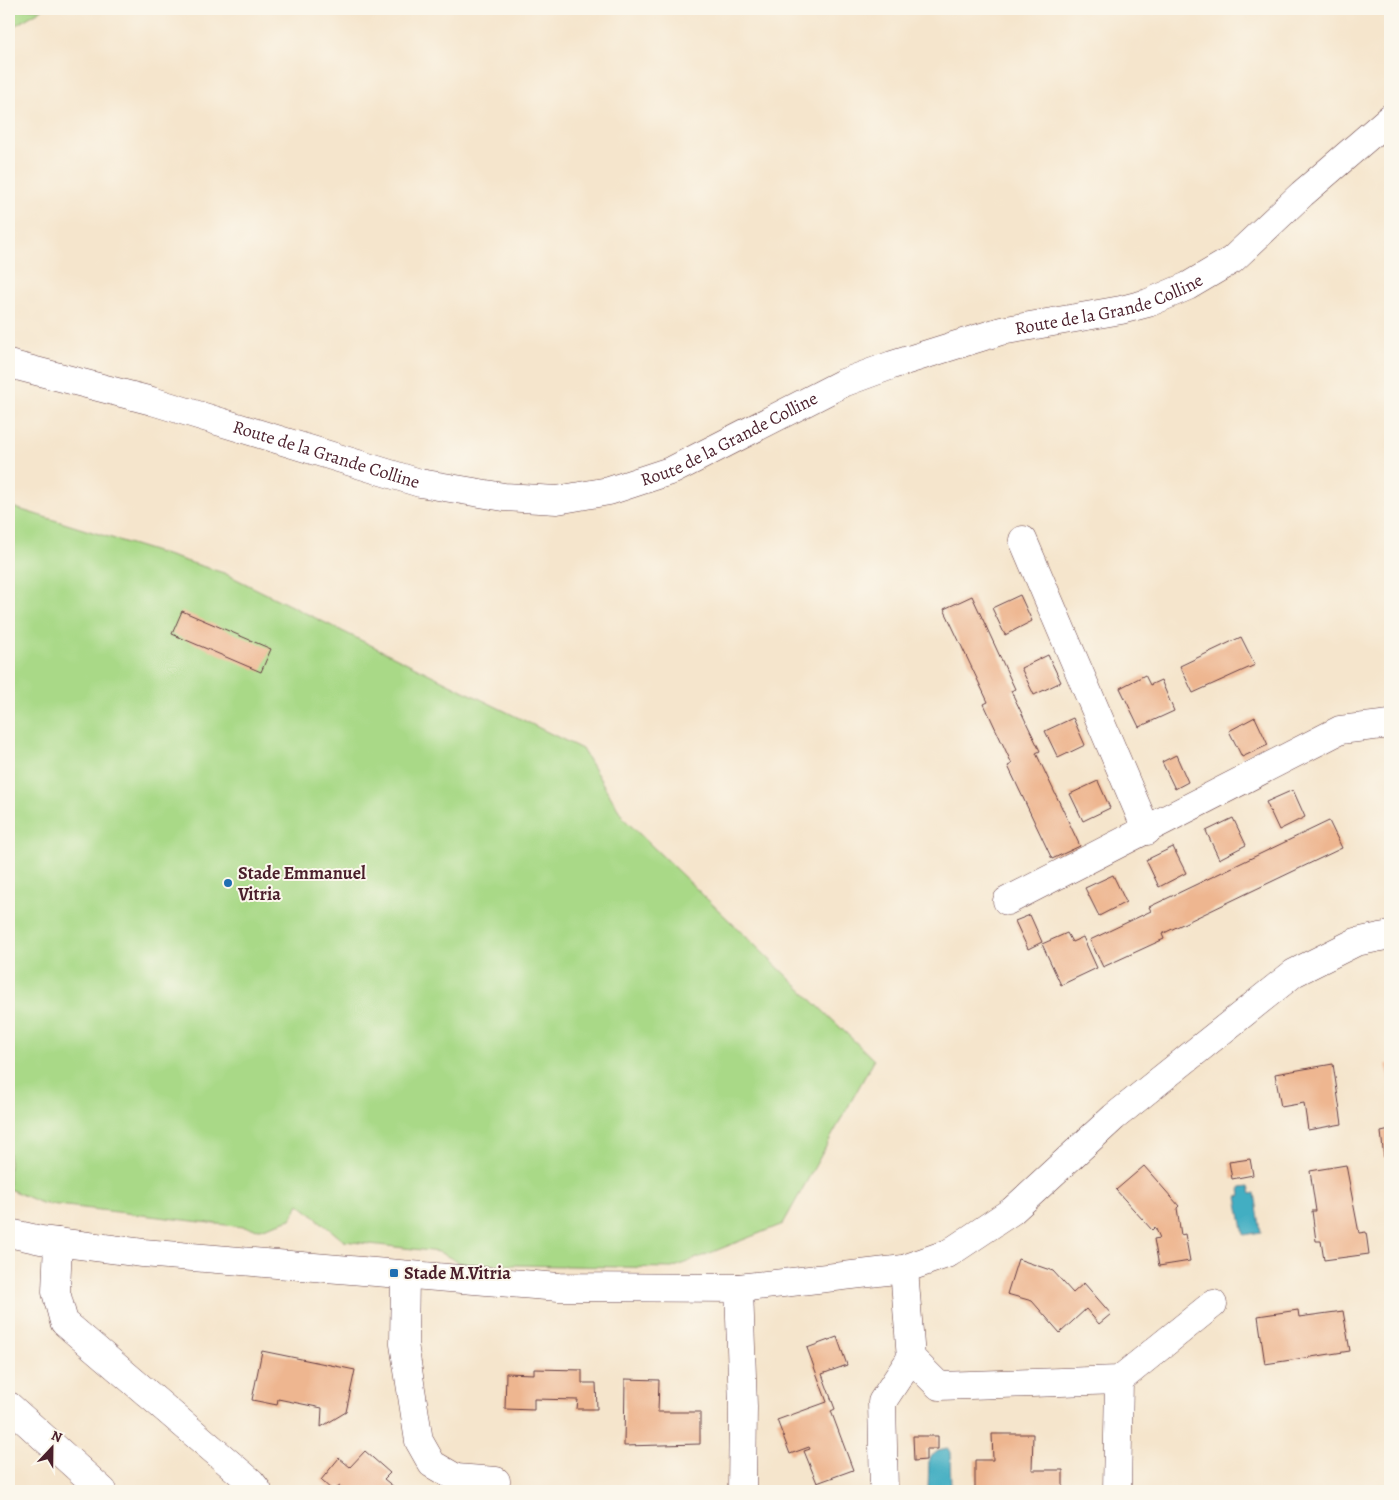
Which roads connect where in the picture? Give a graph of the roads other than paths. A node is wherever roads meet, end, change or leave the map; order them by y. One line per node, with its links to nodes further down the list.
1 (1390, 118): 2 (street, Route de la Grande Colline)
2 (9, 364)
3 (1023, 540): 5 (street)
4 (1390, 724): 5 (street)
5 (1147, 831): 6 (street)
6 (1007, 901)
7 (1390, 934): 10 (street)
8 (9, 1233): 9 (street)
9 (58, 1242): 11 (street); 19 (street)
10 (904, 1269): 12 (street); 14 (street)
11 (406, 1275): 12 (street); 17 (street)
12 (739, 1288): 20 (street)
13 (1213, 1304): 15 (street)
14 (911, 1358): 15 (street); 21 (street)
15 (1119, 1380): 22 (street)
16 (9, 1406): 18 (street)
17 (496, 1481)
18 (103, 1491)
19 (258, 1491)
20 (742, 1491)
21 (884, 1491)
22 (1117, 1491)

